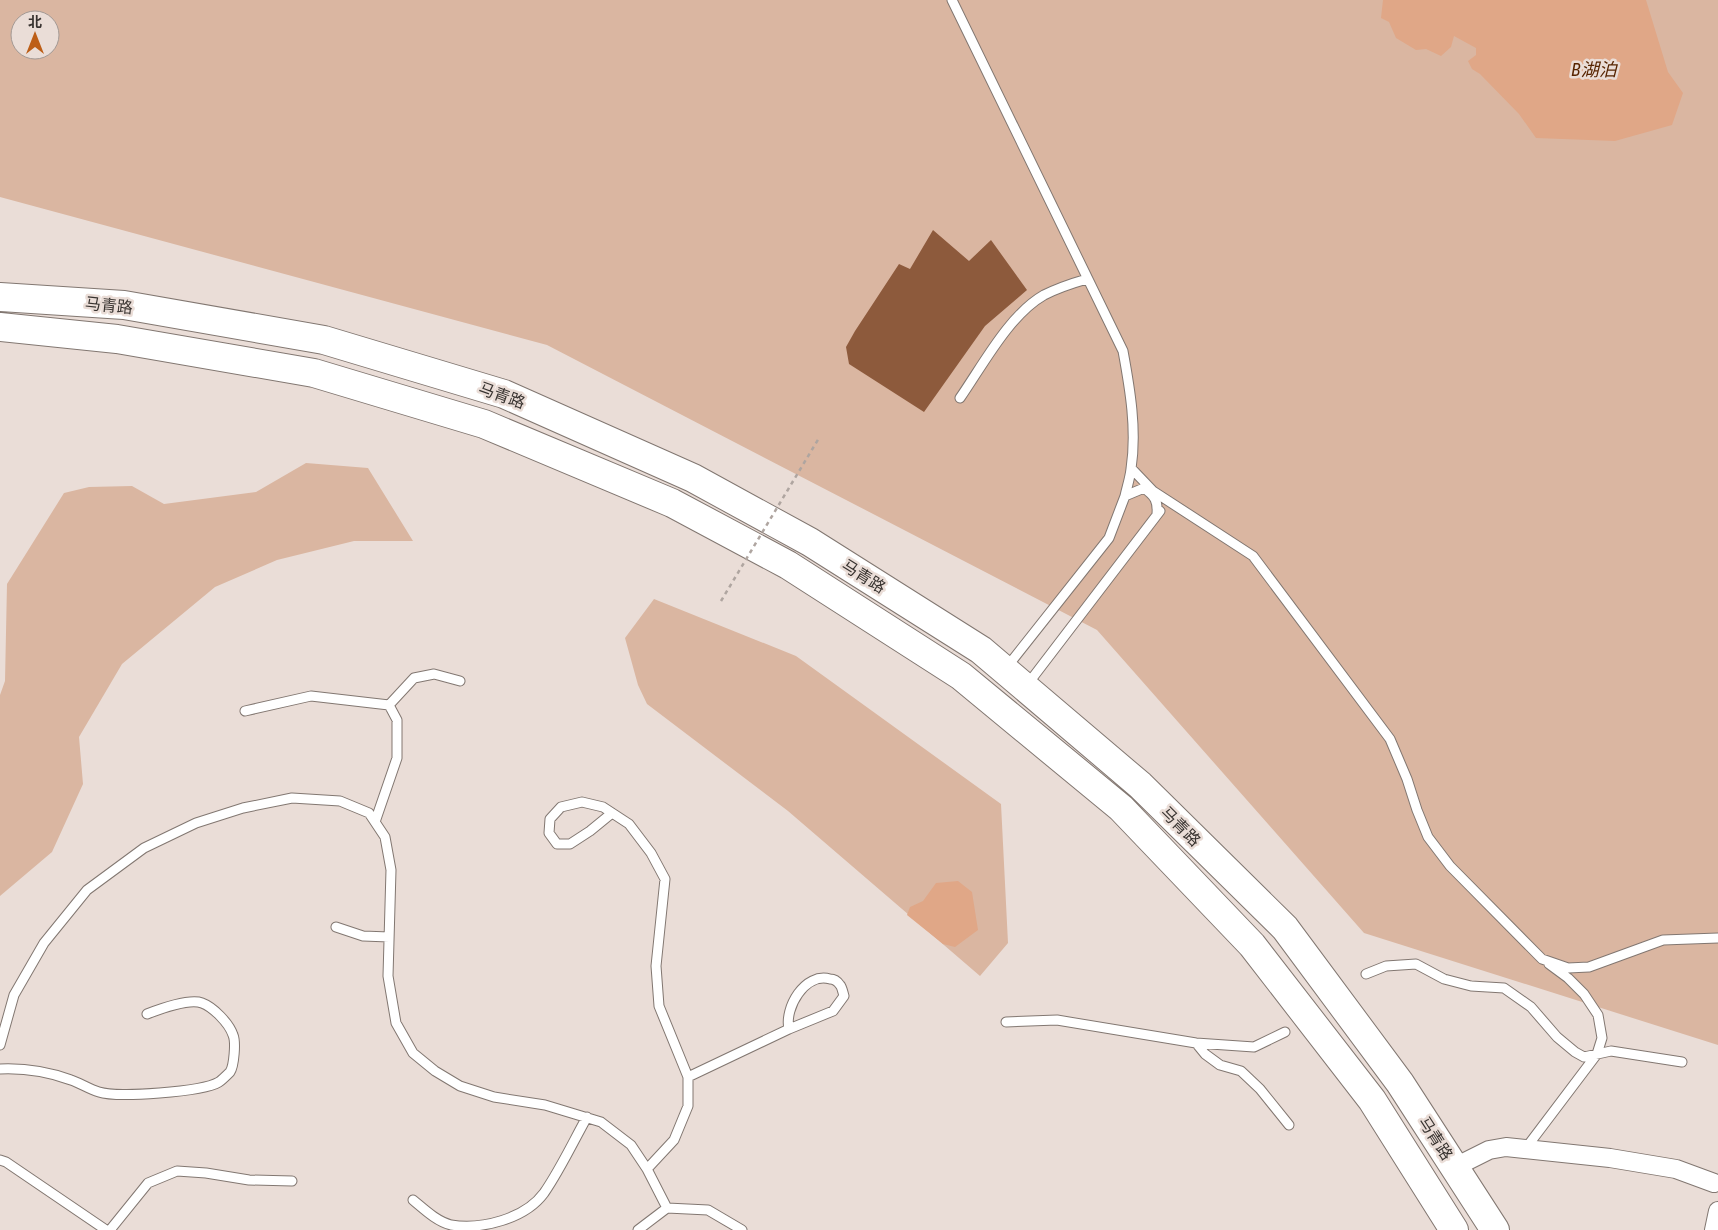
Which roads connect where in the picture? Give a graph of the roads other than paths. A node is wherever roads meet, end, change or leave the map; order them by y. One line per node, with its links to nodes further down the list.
1 (952, 0): 2 (lane)
2 (1087, 279): 5 (lane); 6 (lane)
3 (0, 296): 10 (highway, 马青路)
4 (0, 328): 46 (highway, 马青路)
5 (960, 398)
6 (1132, 468): 7 (lane); 8 (lane)
7 (1125, 496): 9 (lane); 10 (lane)
8 (1167, 501): 9 (lane); 19 (lane)
9 (1157, 514): 10 (lane)
10 (1015, 679): 35 (highway, 马青路)
11 (460, 681): 12 (lane)
12 (389, 705): 13 (lane); 15 (lane)
13 (245, 711)
14 (612, 813): 14 (lane); 30 (lane)
15 (375, 822): 17 (lane); 26 (lane)
16 (336, 927): 17 (lane)
17 (389, 937): 31 (lane)
18 (1718, 938): 19 (lane)
19 (1542, 959): 27 (lane)
20 (1366, 974): 27 (lane)
21 (147, 1014): 29 (lane)
22 (1006, 1022): 25 (lane)
23 (789, 1030): 23 (lane); 30 (lane)
24 (1285, 1032): 25 (lane)
25 (1196, 1043): 32 (lane)
26 (0, 1045)
27 (1597, 1054): 28 (lane); 33 (lane)
28 (1682, 1062)
29 (0, 1069)
30 (688, 1077): 36 (lane)
31 (587, 1117): 36 (lane); 39 (lane)
32 (1289, 1125)
33 (1526, 1148): 35 (street); 38 (street)
34 (0, 1160): 42 (lane)
35 (1455, 1167): 47 (highway, 马青路)
36 (648, 1169): 40 (lane)
37 (292, 1181): 43 (lane)
38 (1717, 1185)
39 (413, 1200)
40 (667, 1208): 44 (lane); 45 (lane)
41 (1718, 1211): 48 (street)
42 (106, 1230)
43 (110, 1230)
44 (638, 1230)
45 (742, 1230)
46 (1454, 1230)
47 (1495, 1230)
48 (1714, 1230)

